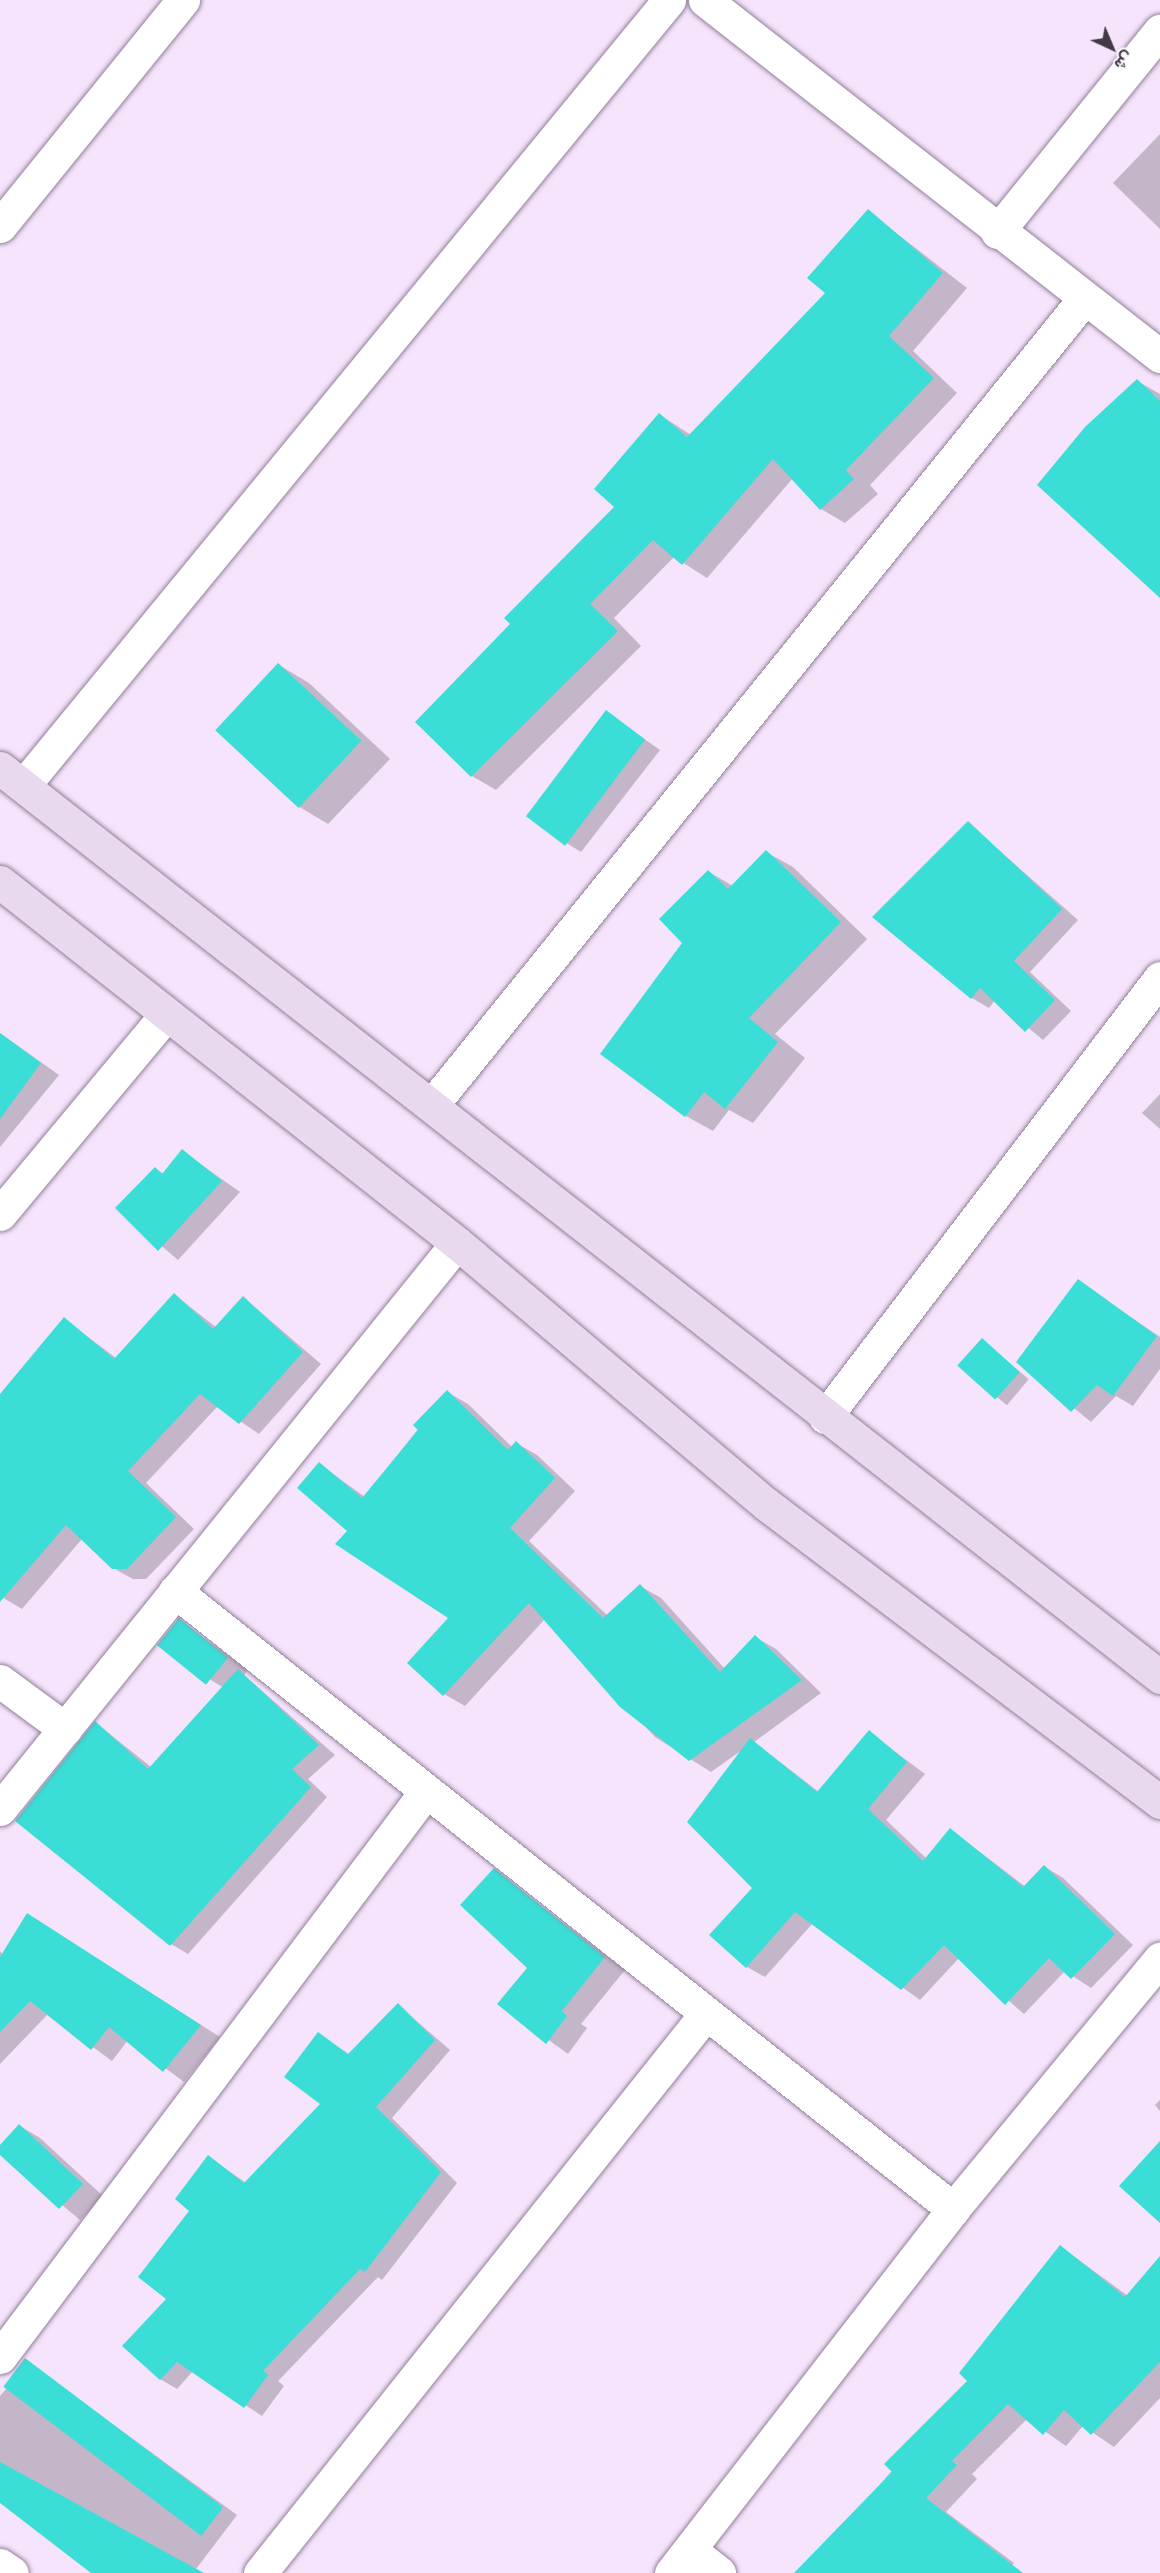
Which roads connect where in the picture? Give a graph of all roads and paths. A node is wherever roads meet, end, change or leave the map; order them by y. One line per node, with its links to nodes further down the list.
1 (183, 0): 5 (street)
2 (669, 0): 9 (street)
3 (705, 0): 6 (street)
4 (1160, 31): 6 (street)
5 (0, 226)
6 (997, 232): 7 (street)
7 (1084, 299): 8 (street); 13 (street)
8 (1156, 345)
9 (12, 776): 13 (main road)
10 (0, 882): 12 (main road)
11 (1160, 978): 16 (street)
12 (165, 1016): 14 (street); 15 (main road)
13 (432, 1105): 16 (main road)
14 (0, 1214)
15 (457, 1243): 17 (street); 22 (main road)
16 (825, 1417): 18 (main road)
17 (175, 1591): 20 (street); 21 (street)
18 (1160, 1677)
19 (0, 1681): 20 (street)
20 (65, 1729): 23 (street)
21 (424, 1794): 25 (street); 27 (street)
22 (1160, 1802)
23 (0, 1809)
24 (1160, 1959): 26 (street)
25 (704, 2016): 26 (street); 31 (street)
26 (953, 2209): 28 (street)
27 (0, 2357)
28 (680, 2562): 32 (street)
29 (0, 2565): 30 (street)
30 (12, 2573)
31 (260, 2573)
32 (719, 2573)

